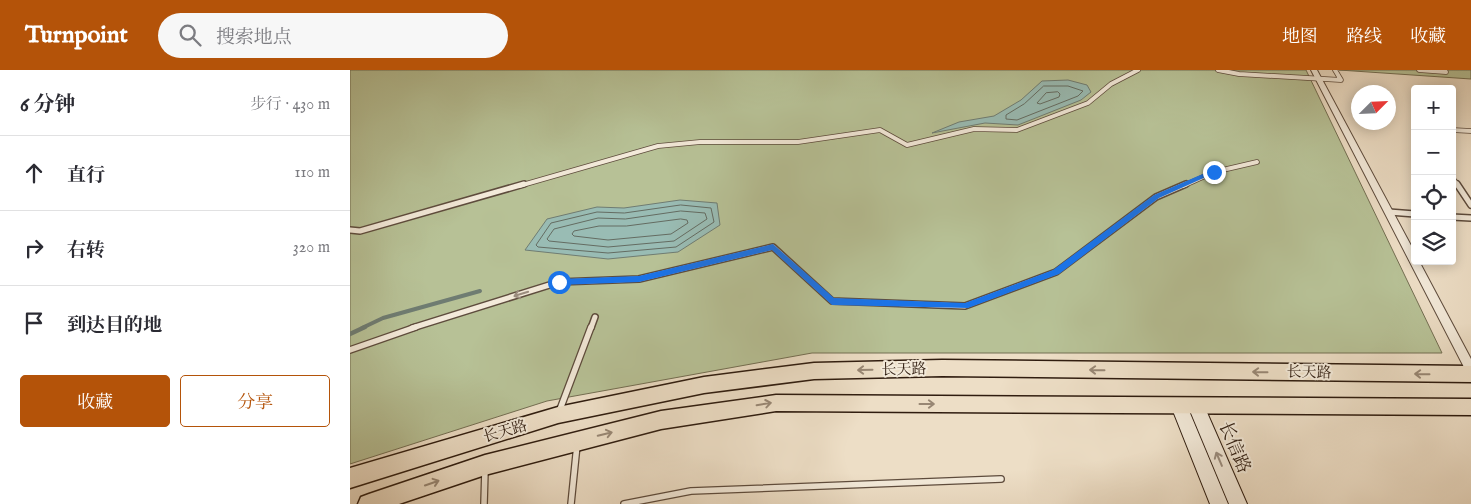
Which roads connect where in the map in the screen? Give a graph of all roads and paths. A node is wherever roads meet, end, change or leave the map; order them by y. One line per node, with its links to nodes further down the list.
1 (1138, 70): 16 (lane)
2 (1218, 70): 6 (lane)
3 (1335, 70): 6 (lane)
4 (1419, 70): 5 (lane)
5 (1444, 70)
6 (1316, 74): 12 (street)
7 (1456, 130): 8 (lane)
8 (1471, 131)
9 (1257, 162): 18 (lane, one-way to 18)
10 (1456, 183): 11 (lane)
11 (1471, 205)
12 (1389, 212): 13 (lane); 19 (street)
13 (1411, 214)
14 (1456, 217): 15 (lane)
15 (1471, 218)
16 (350, 230)
17 (595, 317): 23 (lane)
18 (350, 350)
19 (1471, 370)
20 (1471, 374): 23 (main road, 长天路, one-way to 23)
21 (1188, 406): 22 (main road, 长天路); 24 (main road, 长天路, one-way to 21); 32 (main road); 33 (main road, 长信路, one-way to 21)
22 (1471, 407)
23 (558, 415): 26 (main road, 长天路)
24 (577, 442): 25 (main road, 长天路); 30 (lane)
25 (486, 465): 28 (main road, 长天路, one-way to 25); 29 (lane)
26 (350, 478)
27 (1001, 479): 31 (lane)
28 (369, 504)
29 (484, 504)
30 (571, 504)
31 (624, 504)
32 (1219, 504)
33 (1238, 504)

